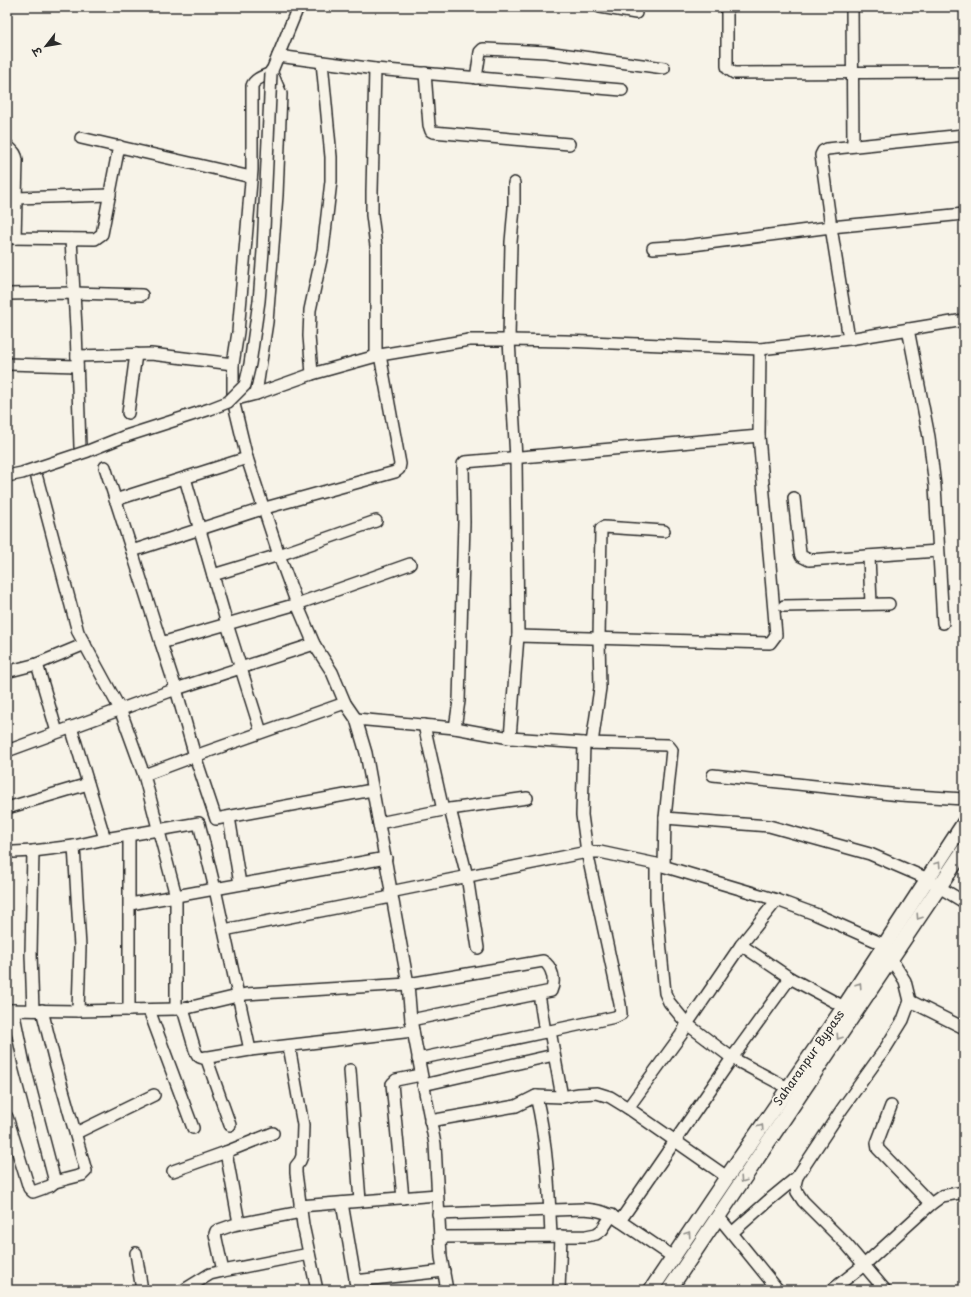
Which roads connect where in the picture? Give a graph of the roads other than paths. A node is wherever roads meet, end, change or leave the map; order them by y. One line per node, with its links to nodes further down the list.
1 (298, 7): 6 (street)
2 (600, 7): 5 (street)
3 (727, 7): 13 (street)
4 (852, 7): 13 (street)
5 (636, 13)
6 (278, 56): 7 (street); 10 (street)
7 (322, 62): 9 (street); 44 (street)
8 (664, 68): 14 (street)
9 (375, 69): 12 (street); 40 (street)
10 (271, 72): 22 (street); 45 (street); 53 (street, bridge)
11 (964, 72): 13 (street)
12 (424, 73): 14 (street); 18 (street)
13 (853, 73): 21 (street)
14 (476, 78): 15 (street)
15 (622, 90)
16 (964, 136): 21 (street)
17 (81, 138): 20 (street)
18 (569, 144)
19 (7, 145): 25 (street)
20 (119, 146): 22 (street); 24 (street)
21 (853, 146): 27 (street)
22 (251, 177): 43 (street)
23 (514, 183): 37 (street)
24 (110, 195): 25 (street); 29 (street)
25 (16, 198): 28 (street)
26 (964, 214): 27 (street)
27 (830, 227): 30 (street); 36 (street)
28 (11, 238): 29 (street)
29 (71, 239): 31 (street)
30 (653, 248)
31 (74, 293): 32 (street); 33 (street); 41 (street)
32 (7, 294)
33 (142, 295)
34 (964, 320): 35 (street)
35 (908, 329): 36 (street); 63 (street)
36 (849, 339): 38 (street)
37 (509, 340): 38 (street); 40 (street); 51 (street)
38 (760, 349): 48 (street)
39 (136, 354): 41 (street); 43 (street); 47 (street)
40 (378, 355): 44 (street); 58 (street)
41 (77, 361): 42 (street); 49 (street)
42 (7, 364)
43 (233, 364): 46 (street)
44 (312, 374): 45 (street)
45 (256, 394): 46 (street)
46 (233, 400): 50 (street)
47 (128, 413)
48 (759, 436): 51 (street); 75 (street)
49 (80, 446)
50 (248, 458): 55 (street); 58 (street)
51 (516, 458): 74 (street); 88 (street)
52 (105, 467): 57 (street)
53 (7, 476)
54 (37, 478): 77 (street)
55 (185, 478): 57 (street); 60 (street)
56 (794, 498): 65 (street)
57 (115, 500): 62 (street)
58 (265, 508): 60 (street); 64 (street)
59 (376, 522): 64 (street)
60 (200, 529): 62 (street); 67 (street)
61 (664, 531): 75 (street)
62 (132, 551): 76 (street)
63 (938, 551): 65 (street); 72 (street)
64 (279, 555): 67 (street); 68 (street)
65 (869, 556): 69 (street)
66 (410, 564): 68 (street)
67 (213, 575): 73 (street)
68 (297, 604): 73 (street); 78 (street)
69 (871, 604): 70 (street); 71 (street)
70 (889, 604)
71 (784, 606)
72 (943, 623)
73 (227, 624): 76 (street); 80 (street)
74 (518, 636): 75 (street); 91 (street)
75 (599, 638): 92 (street)
76 (161, 643): 82 (street)
77 (85, 644): 79 (street); 84 (street)
78 (314, 644): 80 (street); 83 (street)
79 (37, 664): 81 (street); 89 (street)
80 (242, 668): 82 (street); 90 (street)
81 (10, 671)
82 (176, 689): 84 (street); 94 (street)
83 (345, 703): 85 (street); 90 (street)
84 (120, 710): 87 (street); 95 (street)
85 (356, 719): 86 (street); 98 (street)
86 (424, 725): 88 (street); 102 (street)
87 (71, 727): 89 (street); 97 (street)
88 (455, 728): 91 (street)
89 (57, 732): 93 (street)
90 (261, 732): 94 (street)
91 (510, 738): 92 (street)
92 (588, 743): 104 (street); 116 (street)
93 (7, 751)
94 (195, 756): 95 (street); 105 (street)
95 (144, 775): 109 (street)
96 (713, 775): 100 (street)
97 (88, 784): 101 (street); 111 (street)
98 (372, 790): 103 (street); 107 (street)
99 (527, 798): 102 (street)
100 (964, 799)
101 (7, 808)
102 (446, 810): 107 (street); 119 (street)
103 (229, 817): 105 (street); 121 (street)
104 (665, 818): 118 (street); 120 (street)
105 (216, 819): 106 (street)
106 (199, 823): 109 (street); 122 (street)
107 (379, 823): 117 (street)
108 (964, 823): 120 (main road, Saharanpur Bypass, one-way to 108)
109 (158, 830): 110 (street); 124 (street)
110 (129, 835): 111 (street); 127 (street)
111 (105, 839): 112 (street)
112 (74, 846): 114 (street); 144 (street)
113 (964, 850): 120 (main road)
114 (34, 851): 115 (street); 141 (street)
115 (14, 852)
116 (587, 852): 118 (street); 119 (street); 148 (street)
117 (386, 858): 121 (street); 123 (street)
118 (660, 865): 125 (street); 145 (street)
119 (467, 876): 123 (street); 131 (street)
120 (933, 883): 126 (street); 130 (main road, Saharanpur Bypass); 132 (main road, one-way to 132)
121 (240, 884): 122 (street)
122 (215, 889): 124 (street); 128 (street)
123 (391, 894): 128 (street); 134 (street)
124 (176, 896): 127 (street); 139 (street)
125 (777, 900): 129 (street); 130 (street)
126 (964, 902)
127 (130, 904): 142 (street)
128 (224, 930): 136 (street)
129 (741, 945): 133 (street); 145 (street)
130 (885, 945): 138 (main road, Saharanpur Bypass, one-way to 130)
131 (478, 948)
132 (891, 959): 137 (street); 184 (main road, one-way to 184)
133 (790, 978): 138 (street); 154 (street)
134 (408, 984): 135 (street); 136 (street); 146 (street)
135 (539, 994): 146 (street); 148 (street)
136 (238, 996): 139 (street); 150 (street)
137 (910, 1001): 147 (street); 173 (street)
138 (844, 1006): 157 (main road, Saharanpur Bypass)
139 (180, 1009): 143 (street); 152 (street)
140 (10, 1010): 141 (street); 174 (street)
141 (37, 1010): 144 (street); 167 (street)
142 (129, 1010): 143 (street); 144 (street)
143 (149, 1010): 166 (street)
144 (78, 1011)
145 (687, 1024): 154 (street); 162 (street)
146 (412, 1025): 149 (street); 153 (street)
147 (964, 1028)
148 (548, 1032): 151 (street); 153 (street)
149 (289, 1046): 150 (street); 181 (street)
150 (250, 1050): 152 (street)
151 (554, 1055): 156 (street); 160 (street)
152 (206, 1057): 165 (street)
153 (418, 1058): 156 (street)
154 (732, 1058): 157 (street); 169 (street)
155 (350, 1070): 178 (street)
156 (422, 1080): 164 (street); 177 (street)
157 (788, 1088): 172 (main road, Saharanpur Bypass, one-way to 157)
158 (154, 1095): 167 (street)
159 (536, 1096): 160 (street); 164 (street); 182 (street)
160 (562, 1097): 162 (street)
161 (891, 1106): 180 (street)
162 (628, 1108): 169 (street)
163 (7, 1117): 174 (street)
164 (430, 1121): 176 (street)
165 (230, 1125)
166 (193, 1128)
167 (76, 1133): 174 (street)
168 (273, 1133): 170 (street)
169 (676, 1141): 172 (street); 185 (street)
170 (226, 1152): 171 (street); 186 (street)
171 (173, 1171)
172 (727, 1177): 192 (main road, Saharanpur Bypass, one-way to 172)
173 (797, 1177): 187 (street); 193 (street)
174 (55, 1182)
175 (964, 1192): 180 (street)
176 (437, 1195): 177 (street); 183 (street)
177 (403, 1198): 178 (street)
178 (360, 1201): 179 (street)
179 (342, 1203): 181 (street); 196 (street)
180 (931, 1204): 193 (street)
181 (301, 1209): 186 (street); 191 (street)
182 (550, 1210): 183 (street); 185 (street); 188 (street)
183 (438, 1214): 189 (street)
184 (718, 1216): 187 (street); 203 (main road)
185 (616, 1218): 188 (street); 192 (street)
186 (239, 1223): 194 (street)
187 (733, 1232): 204 (street)
188 (556, 1236): 189 (street); 201 (street)
189 (440, 1237): 195 (street)
190 (136, 1253): 197 (street)
191 (309, 1254): 194 (street); 199 (street)
192 (673, 1257): 202 (main road, Saharanpur Bypass)
193 (864, 1265): 205 (street); 206 (street)
194 (223, 1271): 198 (street)
195 (444, 1271): 196 (street); 200 (street)
196 (356, 1285)
197 (142, 1290)
198 (184, 1290)
199 (317, 1290)
200 (447, 1290)
201 (559, 1290)
202 (651, 1290)
203 (669, 1290)
204 (778, 1290)
205 (832, 1290)
206 (885, 1290)

